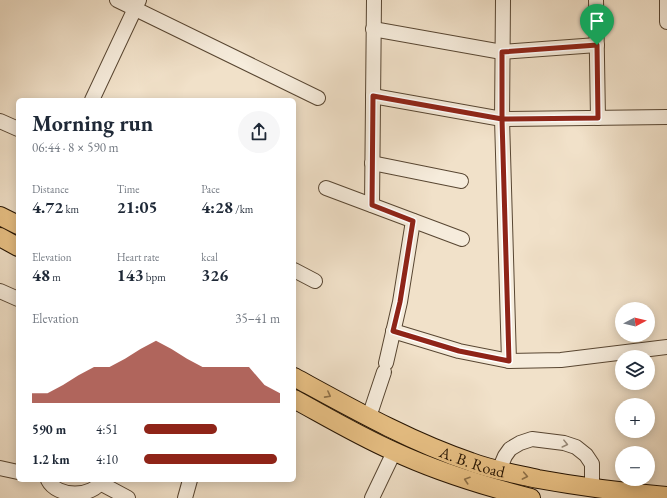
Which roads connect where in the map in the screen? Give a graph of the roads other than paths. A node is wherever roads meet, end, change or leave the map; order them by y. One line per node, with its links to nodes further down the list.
1 (117, 0): 6 (street)
2 (374, 0): 8 (street)
3 (503, 0): 10 (street)
4 (596, 0): 9 (street)
5 (667, 0): 7 (street)
6 (137, 4): 12 (street); 13 (street)
7 (667, 22)
8 (373, 29): 10 (street); 11 (street)
9 (597, 45): 10 (street); 15 (street)
10 (502, 52): 16 (street)
11 (373, 96): 16 (street); 19 (street)
12 (93, 98)
13 (318, 98)
14 (667, 117): 15 (street)
15 (598, 118): 16 (street)
16 (502, 119): 35 (street)
17 (0, 121): 18 (street)
18 (16, 128)
19 (372, 163): 20 (street); 22 (street)
20 (461, 180)
21 (326, 188): 22 (street)
22 (372, 205): 24 (street)
23 (0, 216): 25 (main road)
24 (413, 221): 27 (street); 33 (street)
25 (16, 224)
26 (0, 237): 28 (main road)
27 (462, 239)
28 (16, 246)
29 (296, 271): 30 (street)
30 (315, 281)
31 (0, 291): 32 (street)
32 (16, 298)
33 (393, 331): 35 (street); 38 (street)
34 (667, 347): 35 (street)
35 (509, 361)
36 (296, 378): 38 (main road, A. B. Road, one-way to 38)
37 (296, 400): 39 (main road, A. B. Road)
38 (369, 417): 41 (main road, A. B. Road)
39 (394, 452): 51 (street); 52 (main road, A. B. Road, one-way to 39)
40 (0, 468): 42 (street)
41 (500, 470): 46 (main road, A. B. Road, one-way to 46); 46 (street, one-way to 46)
42 (16, 472)
43 (49, 482): 48 (street)
44 (101, 482): 48 (street); 49 (street)
45 (189, 482): 50 (street)
46 (592, 488): 47 (main road, A. B. Road)
47 (667, 496)
48 (78, 498)
49 (128, 498)
50 (185, 498)
51 (372, 498)
52 (531, 498)

